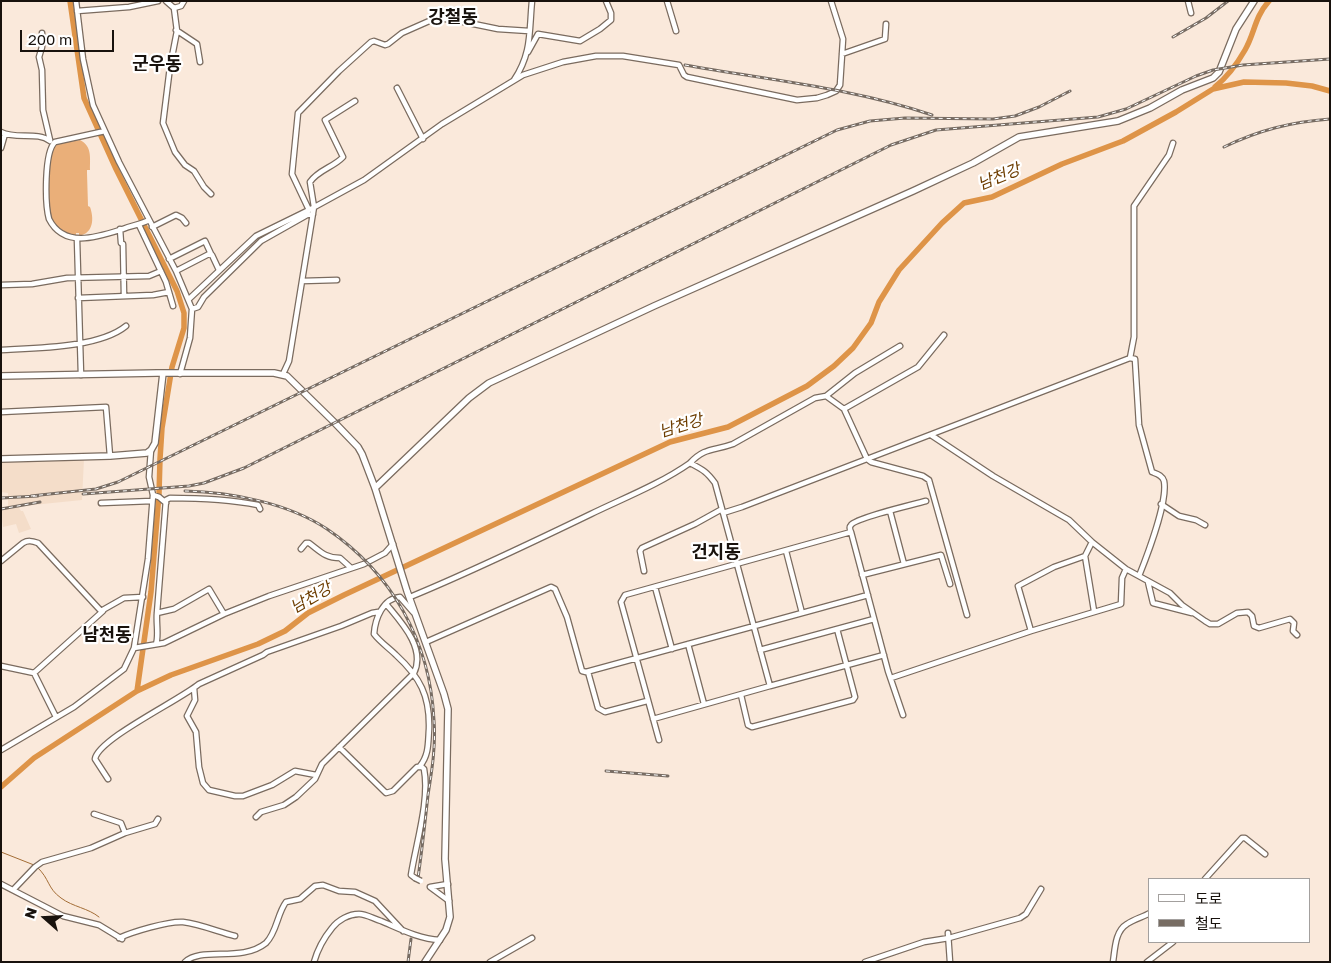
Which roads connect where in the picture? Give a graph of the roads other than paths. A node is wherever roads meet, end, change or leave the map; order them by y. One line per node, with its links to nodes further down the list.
1 (76, 1): 12 (street)
2 (156, 1): 12 (street)
3 (166, 1): 11 (street)
4 (184, 1): 11 (street)
5 (532, 1): 17 (street)
6 (606, 1): 19 (street)
7 (667, 1): 16 (street)
8 (831, 1): 20 (street)
9 (1188, 1): 13 (street)
10 (1254, 1): 78 (main road)
11 (174, 8): 15 (street)
12 (77, 11): 25 (street)
13 (1190, 13)
14 (886, 24): 20 (street)
15 (176, 30): 21 (street); 31 (street)
16 (676, 31)
17 (529, 32): 19 (street); 32 (street)
18 (42, 33): 28 (street)
19 (528, 52): 22 (street)
20 (842, 54): 22 (street)
21 (200, 62)
22 (514, 81): 27 (street)
23 (397, 88): 27 (street)
24 (355, 101): 32 (street)
25 (101, 132): 28 (street); 33 (street)
26 (3, 133): 28 (street); 30 (street)
27 (423, 139): 32 (street)
28 (51, 142): 38 (street)
29 (1173, 143): 62 (street)
30 (1, 148)
31 (210, 194)
32 (312, 210): 40 (street); 42 (street); 49 (street)
33 (147, 221): 35 (street); 36 (street)
34 (186, 223): 36 (street)
35 (139, 225): 37 (street); 44 (street)
36 (152, 227): 41 (street)
37 (120, 229): 38 (street); 46 (street)
38 (77, 238): 47 (street)
39 (211, 254): 41 (street); 43 (street); 45 (street)
40 (233, 257): 42 (street); 43 (street)
41 (169, 259): 45 (street)
42 (239, 262): 56 (street)
43 (219, 270): 54 (street)
44 (161, 271): 46 (street); 51 (street)
45 (176, 271): 54 (street)
46 (123, 277): 47 (street); 52 (street)
47 (78, 278): 50 (street); 53 (street)
48 (337, 280): 49 (street)
49 (302, 281): 65 (street)
50 (1, 286)
51 (169, 292): 52 (street); 55 (street)
52 (124, 296): 53 (street)
53 (78, 298): 59 (street)
54 (189, 299): 56 (street)
55 (173, 306)
56 (192, 309): 64 (street)
57 (126, 326): 59 (street)
58 (944, 335): 69 (street)
59 (80, 343): 61 (street); 66 (street)
60 (900, 346): 68 (street)
61 (1, 350)
62 (1130, 358): 71 (street); 84 (street)
63 (164, 373): 64 (main road); 66 (main road); 72 (main road)
64 (183, 374): 65 (main road)
65 (283, 374): 77 (main road)
66 (81, 375): 67 (main road)
67 (1, 376)
68 (826, 396): 69 (street); 76 (street)
69 (844, 409): 75 (street)
70 (1, 412): 73 (street)
71 (931, 435): 75 (street); 90 (street)
72 (151, 450): 73 (main road); 80 (street)
73 (110, 456): 74 (main road)
74 (1, 459)
75 (867, 459): 86 (street); 116 (street)
76 (690, 464): 86 (street); 106 (street)
77 (370, 474): 78 (main road); 79 (main road)
78 (387, 477): 79 (main road)
79 (375, 488): 91 (main road)
80 (152, 498): 82 (street); 83 (street); 108 (street)
81 (926, 501): 87 (street)
82 (101, 503)
83 (166, 503): 85 (street); 113 (street)
84 (1161, 504): 88 (street); 102 (street)
85 (260, 509)
86 (723, 511): 96 (street); 100 (street)
87 (890, 511): 89 (street); 97 (street)
88 (1205, 525)
89 (851, 532): 93 (street); 101 (street)
90 (1092, 542): 94 (street); 99 (street)
91 (393, 544): 98 (street); 106 (main road)
92 (301, 549): 98 (street)
93 (786, 551): 96 (street); 114 (street)
94 (1085, 556): 111 (street); 122 (street)
95 (1, 561): 110 (street)
96 (737, 564): 105 (street); 120 (street)
97 (904, 564): 101 (street); 104 (street)
98 (350, 567): 115 (street)
99 (1126, 568): 102 (street); 111 (street)
100 (644, 571)
101 (862, 575): 107 (street)
102 (1139, 576): 103 (street)
103 (1148, 582): 118 (street); 118 (street)
104 (950, 584)
105 (656, 587): 128 (street); 131 (street)
106 (409, 594): 117 (main road)
107 (868, 595): 114 (street); 119 (street)
108 (143, 597): 110 (street); 127 (street)
109 (387, 604): 112 (street); 117 (street); 136 (street)
110 (103, 611): 135 (street)
111 (1094, 611): 122 (street)
112 (378, 612): 136 (street); 139 (street)
113 (157, 613): 115 (street); 125 (street)
114 (802, 613): 120 (street)
115 (224, 614): 125 (street)
116 (967, 614)
117 (416, 615): 124 (main road)
118 (1200, 618): 123 (street)
119 (874, 619): 121 (street); 130 (street)
120 (753, 626): 126 (street); 129 (street)
121 (838, 629): 129 (street); 132 (street)
122 (1031, 631): 137 (street)
123 (1297, 635)
124 (426, 642): 134 (street); 159 (main road)
125 (156, 644): 127 (street)
126 (688, 644): 128 (street); 142 (street)
127 (136, 648): 144 (street)
128 (672, 649): 131 (street)
129 (760, 650): 138 (street)
130 (884, 655): 132 (street); 137 (street)
131 (637, 659): 134 (street); 141 (street)
132 (847, 665): 138 (street); 140 (street)
133 (1, 666): 135 (street)
134 (588, 672): 141 (street)
135 (34, 673): 144 (street)
136 (414, 673): 147 (street); 149 (street)
137 (891, 678): 143 (street)
138 (770, 686): 140 (street)
139 (194, 688): 150 (street); 151 (street)
140 (741, 695): 142 (street)
141 (648, 701): 145 (street)
142 (704, 704): 145 (street)
143 (903, 715)
144 (56, 717): 148 (street)
145 (653, 718): 146 (street)
146 (659, 740)
147 (339, 746): 149 (street); 150 (street)
148 (1, 750)
149 (420, 766): 160 (street, bridge)
150 (316, 775): 153 (street)
151 (108, 779)
152 (94, 814): 155 (street)
153 (256, 818)
154 (158, 820): 155 (street)
155 (124, 833): 161 (street)
156 (1265, 854): 157 (street)
157 (1206, 878)
158 (1, 884): 161 (street)
159 (448, 884): 160 (street); 163 (main road)
160 (430, 887): 163 (street)
161 (14, 889): 167 (street)
162 (1041, 889): 166 (street)
163 (449, 901): 169 (main road)
164 (1148, 914): 177 (street)
165 (403, 931): 169 (street); 171 (street); 172 (street)
166 (948, 935): 175 (street); 176 (street)
167 (236, 936)
168 (532, 938): 174 (street)
169 (440, 940): 173 (main road)
170 (1172, 943): 178 (street)
171 (186, 962)
172 (314, 962)
173 (425, 962)
174 (490, 962)
175 (865, 962)
176 (950, 962)
177 (1113, 962)
178 (1148, 962)

